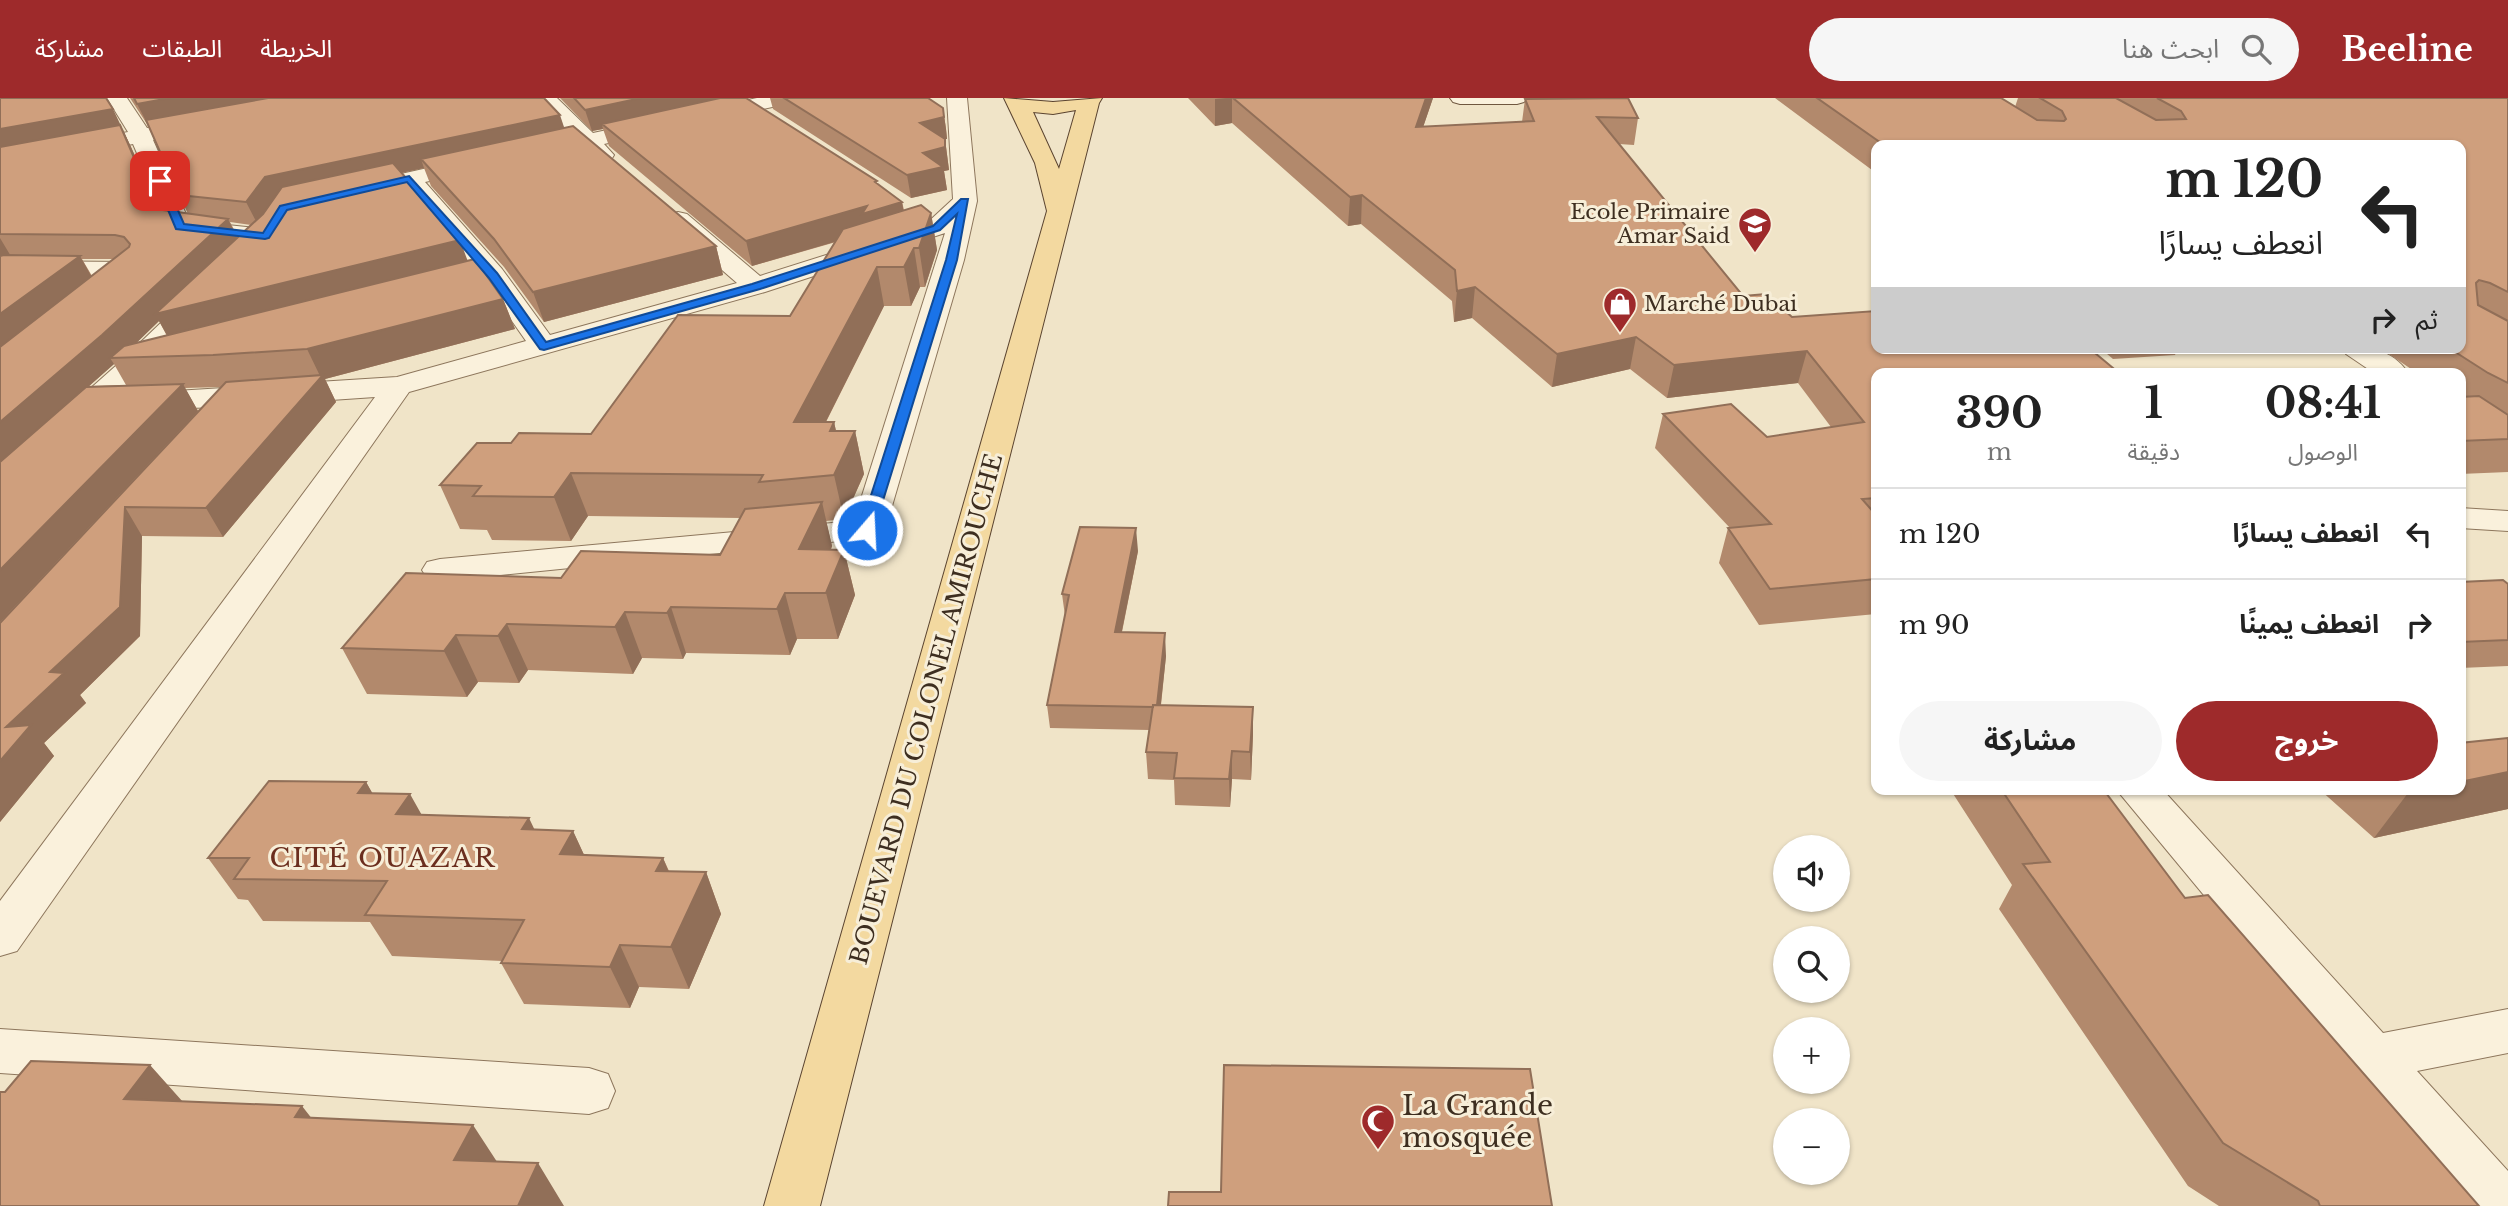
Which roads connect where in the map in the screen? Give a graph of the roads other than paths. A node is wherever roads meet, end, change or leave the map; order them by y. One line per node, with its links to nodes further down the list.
1 (117, 98): 12 (street)
2 (545, 98): 13 (street)
3 (786, 98): 9 (street)
4 (957, 98): 18 (street)
5 (1460, 98): 6 (street)
6 (1517, 98)
7 (1015, 99): 8 (main road); 20 (main road)
8 (1091, 99): 20 (main road, BOUEVARD DU COLONEL AMIROUCHE)
9 (741, 102): 10 (street); 13 (street)
10 (768, 120)
11 (222, 121): 12 (street)
12 (141, 136): 14 (street); 21 (street)
13 (586, 141): 15 (street); 16 (street)
14 (0, 162)
15 (618, 168)
16 (409, 179): 17 (street); 22 (street)
17 (334, 196)
18 (965, 201): 26 (street); 40 (street)
19 (660, 205): 26 (street)
20 (1060, 213): 47 (main road, BOUEVARD DU COLONEL AMIROUCHE)
21 (246, 255)
22 (493, 275): 24 (street); 28 (street)
23 (0, 277): 27 (street)
24 (466, 282)
25 (217, 284): 32 (street)
26 (756, 286): 28 (street)
27 (85, 303)
28 (544, 347): 33 (street)
29 (2365, 354): 31 (street)
30 (183, 355): 32 (street)
31 (2386, 368)
32 (129, 369): 35 (street)
33 (398, 386): 34 (street); 42 (street)
34 (230, 398): 35 (street); 36 (street)
35 (93, 402): 37 (street)
36 (202, 428)
37 (0, 486)
38 (2466, 518): 39 (street)
39 (2508, 521)
40 (440, 570)
41 (2142, 795): 45 (street)
42 (0, 937)
43 (2508, 1031): 45 (street)
44 (0, 1051): 46 (street)
45 (2370, 1058): 48 (street)
46 (589, 1091)
47 (792, 1206)
48 (2502, 1206)

